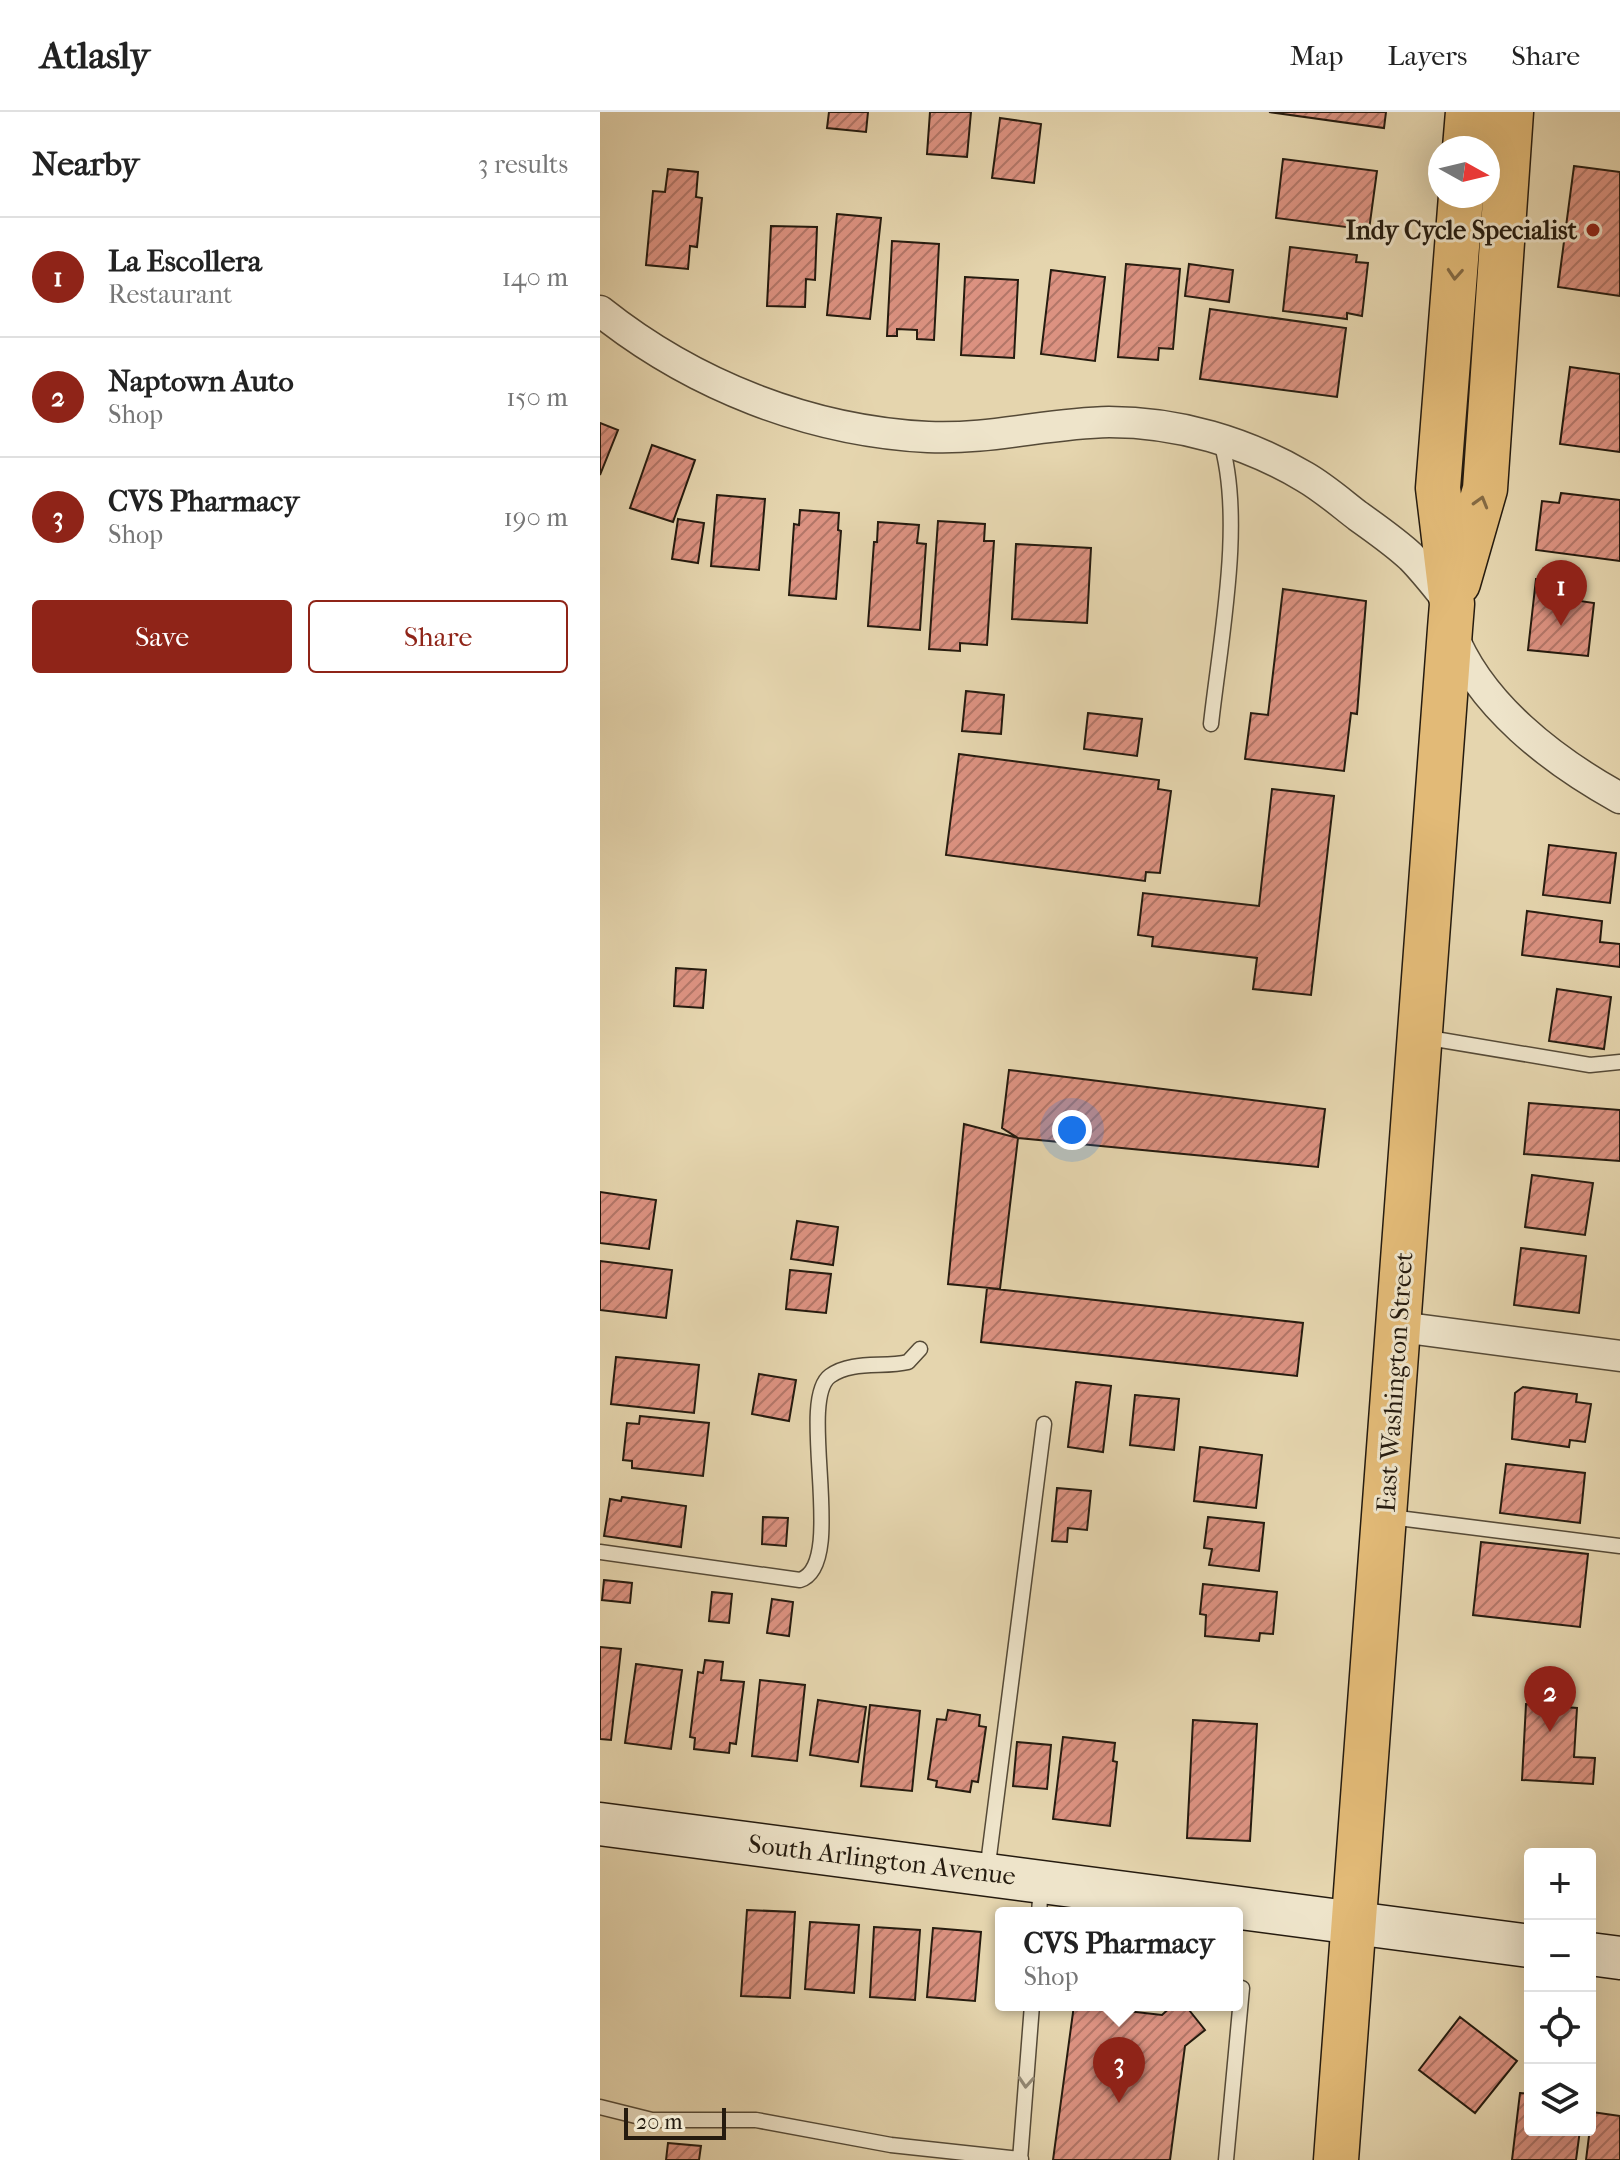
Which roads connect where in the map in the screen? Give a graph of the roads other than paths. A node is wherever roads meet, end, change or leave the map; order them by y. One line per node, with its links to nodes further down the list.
1 (1468, 112): 3 (main road)
2 (1511, 112): 7 (main road, East Washington Street, one-way to 2)
3 (1466, 136)
4 (1460, 208): 7 (main road, East Washington Street, one-way to 7)
5 (600, 311): 6 (street)
6 (1220, 438): 7 (street); 8 (lane)
7 (1451, 617): 9 (street); 10 (main road, East Washington Street)
8 (1211, 724)
9 (1620, 798)
10 (1421, 1037): 11 (lane); 12 (main road, East Washington Street)
11 (1620, 1062)
12 (1400, 1327): 14 (street); 16 (main road, East Washington Street)
13 (920, 1349): 18 (lane)
14 (1620, 1356)
15 (1044, 1424): 20 (lane)
16 (1385, 1517): 17 (lane); 24 (main road, East Washington Street)
17 (1620, 1546)
18 (600, 1552)
19 (600, 1824): 20 (main road, South Arlington Avenue)
20 (987, 1874): 21 (main road, South Arlington Avenue)
21 (1040, 1897): 22 (main road, South Arlington Avenue)
22 (1161, 1907)
23 (1243, 1914): 24 (main road, South Arlington Avenue)
24 (1354, 1923): 25 (main road, South Arlington Avenue); 33 (main road, East Washington Street)
25 (1524, 1945)
26 (1596, 1955): 27 (main road)
27 (1620, 1958)
28 (1032, 2011): 31 (lane, one-way to 31)
29 (1240, 2011): 32 (lane)
30 (600, 2107): 31 (lane)
31 (1020, 2159)
32 (1226, 2160)
33 (1336, 2160)

